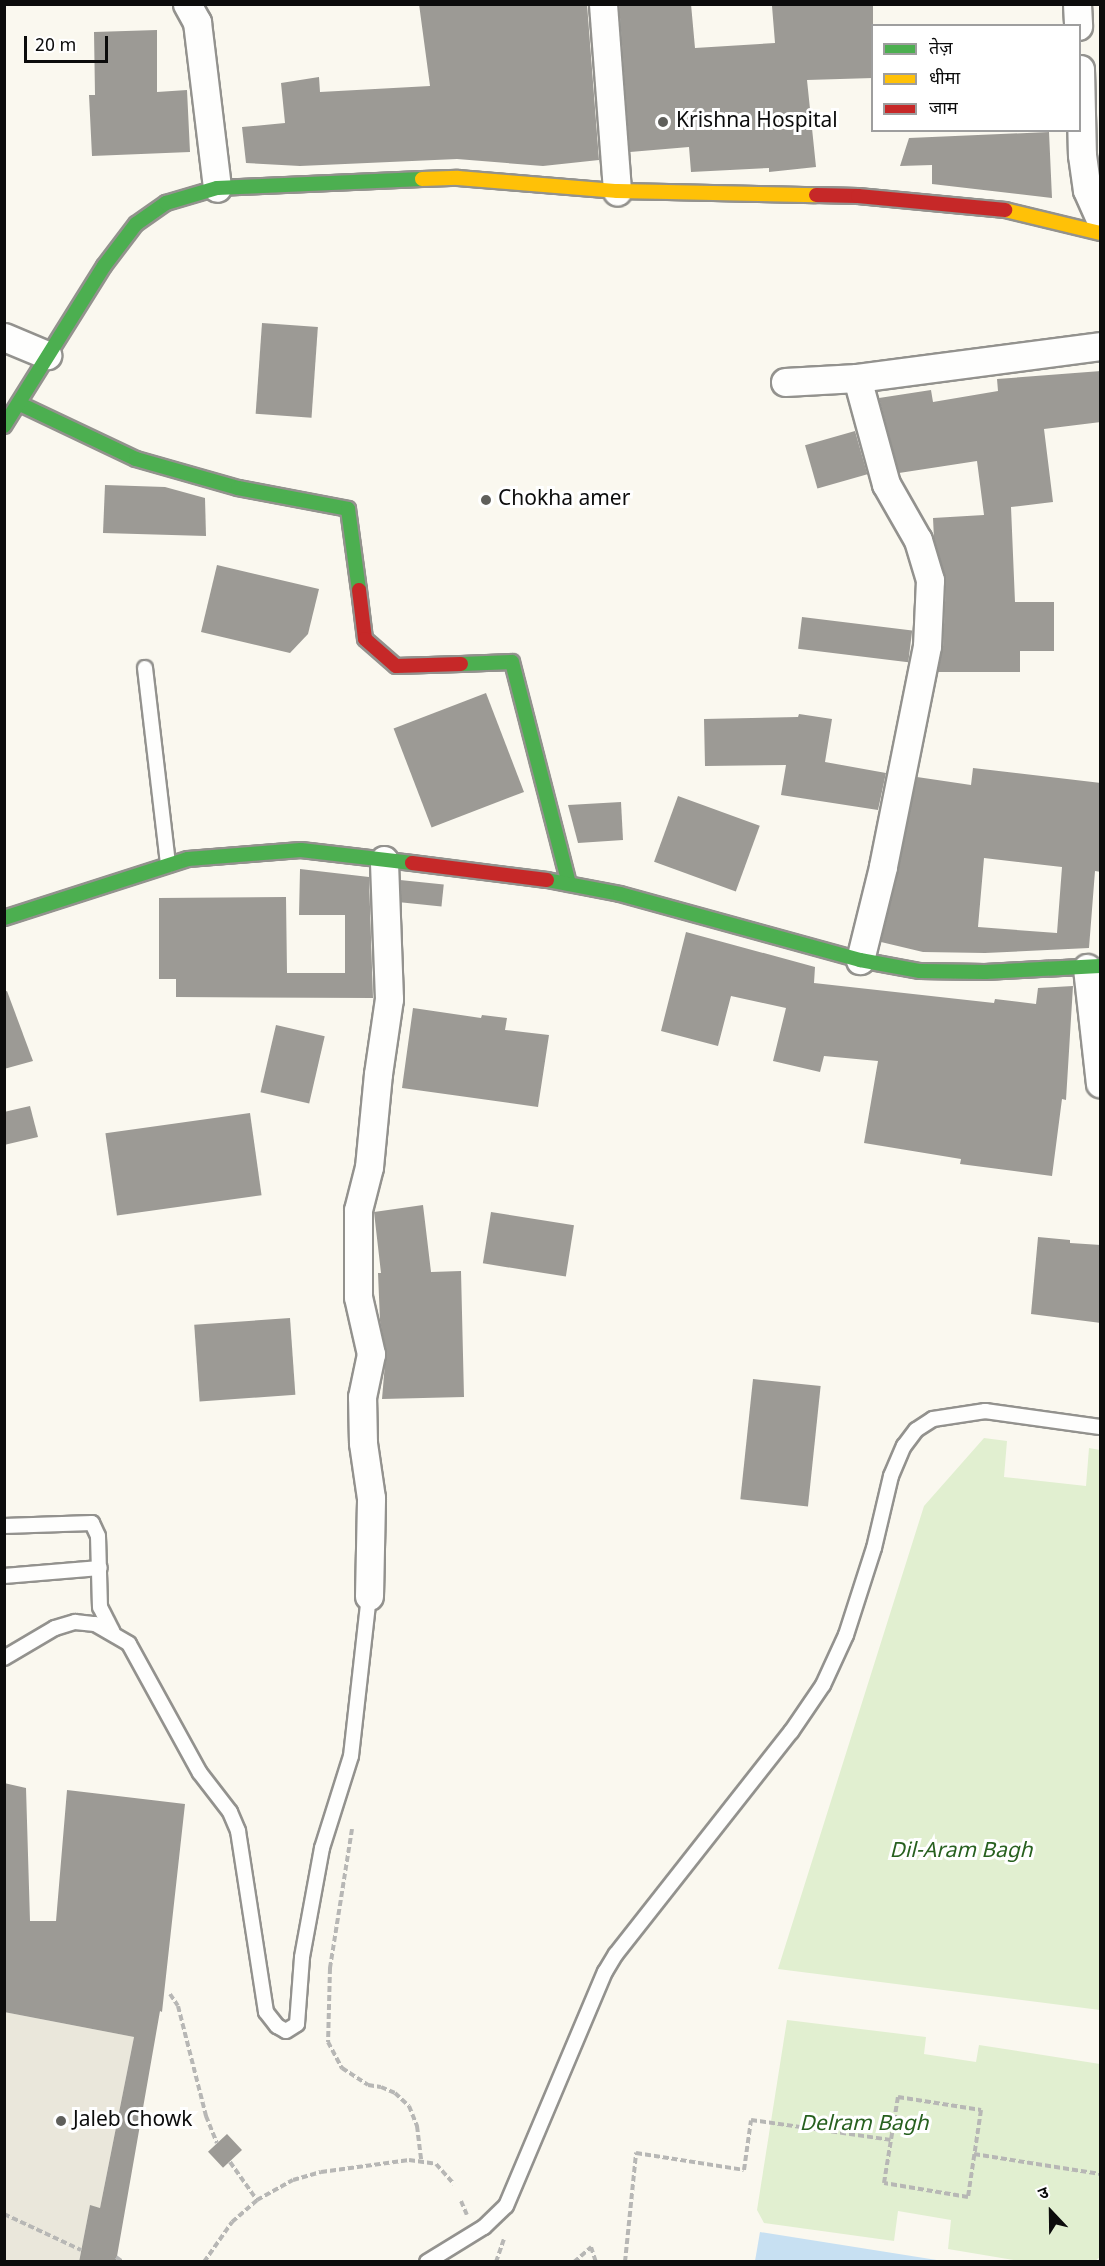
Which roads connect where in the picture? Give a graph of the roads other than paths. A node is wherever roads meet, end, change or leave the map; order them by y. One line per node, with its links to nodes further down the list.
1 (187, 4): 6 (street)
2 (603, 4): 7 (street)
3 (1077, 4): 4 (street)
4 (1078, 24)
5 (1081, 91): 8 (street)
6 (217, 188): 7 (street); 12 (street)
7 (617, 191): 9 (street)
8 (1101, 219)
9 (1101, 233)
10 (4, 337): 12 (street)
11 (1101, 346): 13 (street)
12 (47, 356): 15 (street)
13 (857, 378): 14 (street); 22 (street)
14 (784, 382)
15 (20, 404): 16 (street); 20 (street)
16 (4, 426)
17 (145, 668): 19 (lane)
18 (384, 860): 19 (street); 20 (street); 29 (street)
19 (168, 865): 21 (street)
20 (569, 884): 22 (street)
21 (4, 918)
22 (860, 960): 23 (street)
23 (1094, 967): 24 (street)
24 (1101, 1083)
25 (1101, 1427): 32 (lane)
26 (4, 1526): 27 (lane)
27 (100, 1568): 28 (lane); 30 (lane)
28 (4, 1576)
29 (369, 1596): 30 (lane)
30 (113, 1632): 31 (lane)
31 (4, 1658)
32 (427, 2262)

